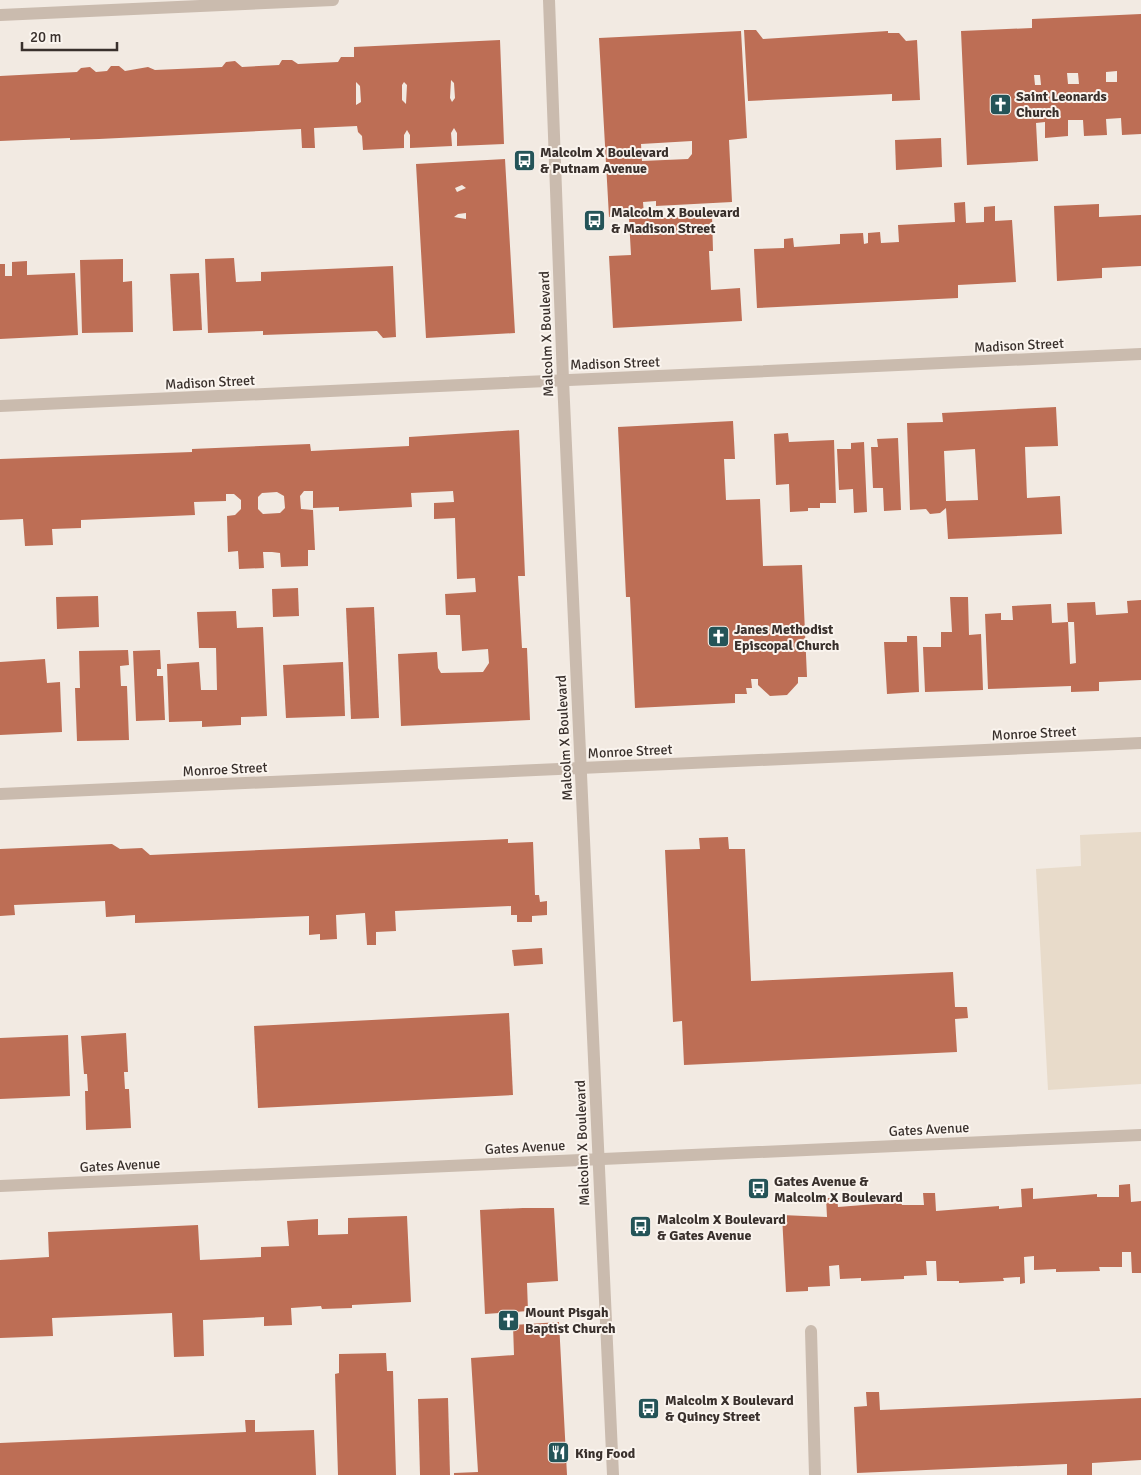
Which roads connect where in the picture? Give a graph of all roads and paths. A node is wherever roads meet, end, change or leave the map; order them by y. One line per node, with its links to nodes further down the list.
1 (333, 0): 3 (street)
2 (549, 0): 5 (street, Malcolm X Boulevard)
3 (0, 15)
4 (1141, 354): 5 (street, Madison Street)
5 (563, 380): 6 (street, Madison Street); 8 (street, Malcolm X Boulevard)
6 (0, 406)
7 (1141, 743): 8 (street, Monroe Street)
8 (581, 768): 9 (street, Monroe Street); 11 (street, Malcolm X Boulevard)
9 (0, 794)
10 (1141, 1135): 11 (street, Gates Avenue)
11 (598, 1159): 12 (street, Gates Avenue); 14 (street, Malcolm X Boulevard)
12 (0, 1186)
13 (811, 1331): 15 (street)
14 (613, 1475)
15 (815, 1475)

